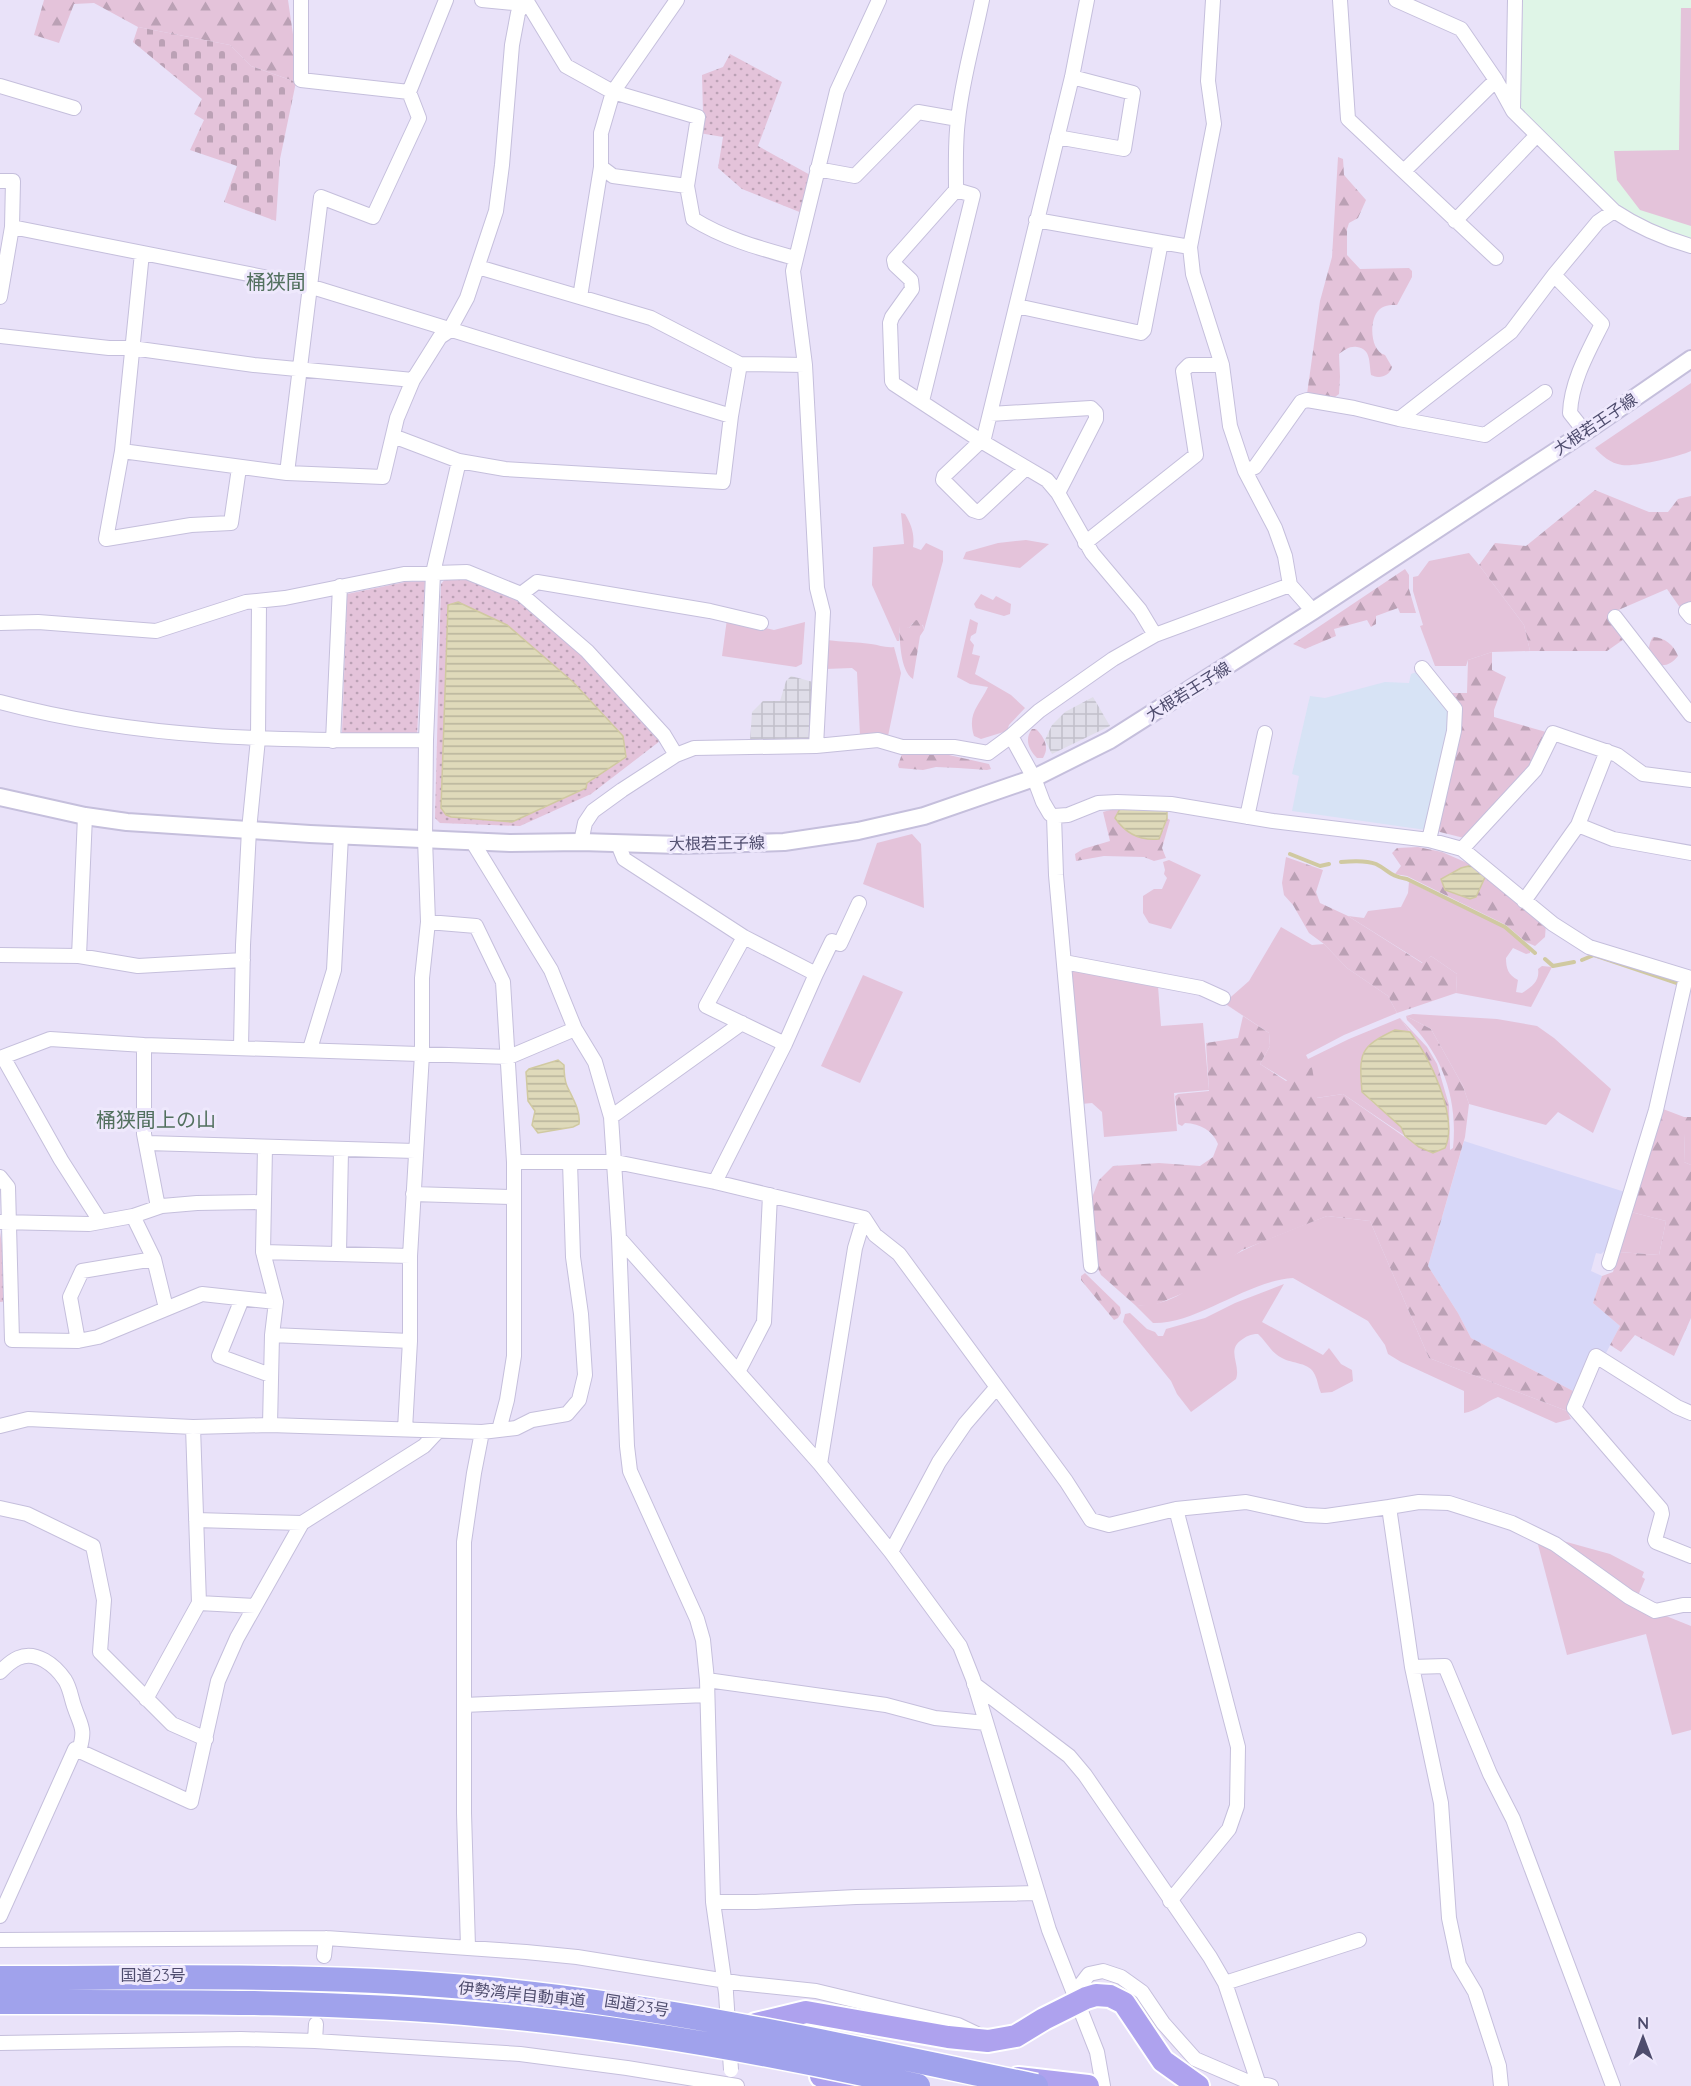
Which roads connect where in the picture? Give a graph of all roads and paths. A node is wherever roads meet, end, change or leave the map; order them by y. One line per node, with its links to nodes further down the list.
1 (301, 0): 16 (street)
2 (446, 0): 16 (street)
3 (482, 0): 12 (street)
4 (677, 0): 17 (street)
5 (879, 0): 24 (street)
6 (982, 0): 20 (street)
7 (1087, 0): 13 (street)
8 (1213, 0): 35 (street)
9 (1340, 0): 25 (street)
10 (1396, 0): 14 (street)
11 (1515, 0): 19 (street)
12 (524, 1): 17 (street); 39 (street)
13 (1072, 77): 22 (street); 22 (street)
14 (1496, 80): 19 (street); 25 (street)
15 (0, 86): 18 (street)
16 (409, 92): 41 (street)
17 (613, 92): 23 (street); 27 (street)
18 (74, 108)
19 (1513, 111): 21 (street)
20 (958, 118): 24 (street); 28 (street)
21 (1536, 136): 29 (street); 31 (street)
22 (1057, 137): 30 (street)
23 (601, 167): 27 (street); 43 (street)
24 (817, 169): 37 (street)
25 (1404, 171): 31 (street)
26 (0, 181): 32 (street)
27 (687, 186): 37 (street)
28 (956, 190): 55 (street); 55 (street)
29 (1614, 211): 34 (street); 40 (street)
30 (1036, 220): 33 (street); 44 (street)
31 (1455, 221): 38 (street)
32 (12, 227): 36 (street); 42 (street)
33 (1161, 242): 35 (street); 44 (street)
34 (1691, 246)
35 (1190, 248): 51 (street)
36 (142, 253): 41 (street); 47 (street)
37 (795, 258): 50 (street)
38 (1496, 258)
39 (478, 267): 43 (street); 45 (street)
40 (1554, 274): 58 (street); 59 (street)
41 (309, 286): 45 (street); 52 (street)
42 (0, 297)
43 (580, 297): 49 (street)
44 (1017, 306): 56 (street)
45 (449, 331): 53 (street); 57 (street)
46 (0, 336): 47 (street)
47 (132, 348): 52 (street); 62 (street)
48 (1691, 359): 59 (street, 大根若王子線)
49 (740, 364): 50 (street); 57 (street)
50 (805, 365): 90 (street)
51 (1222, 365): 66 (street); 69 (street)
52 (301, 368): 53 (street); 67 (street)
53 (413, 380): 60 (street)
54 (1545, 392): 58 (street)
55 (922, 401): 61 (street)
56 (990, 414): 61 (street); 68 (street)
57 (731, 416): 63 (street)
58 (1399, 420): 66 (street)
59 (1585, 432): 76 (street, 大根若王子線)
60 (393, 436): 63 (street); 67 (street)
61 (981, 441): 65 (street); 65 (street)
62 (122, 451): 64 (street); 64 (street)
63 (459, 461): 70 (street)
64 (239, 468): 67 (street)
65 (1026, 468): 68 (street)
66 (1245, 471): 71 (street)
67 (287, 473)
68 (1058, 493): 69 (street)
69 (1085, 543): 81 (street)
70 (433, 573): 72 (street); 73 (street); 88 (street)
71 (1290, 585): 76 (street); 81 (street)
72 (340, 586): 74 (street); 89 (street)
73 (521, 594): 80 (street); 92 (street)
74 (259, 602): 79 (street); 87 (street)
75 (1691, 609): 78 (street)
76 (1313, 611): 93 (street, 大根若王子線)
77 (1616, 616): 84 (street)
78 (1691, 617)
79 (0, 623)
80 (761, 623)
81 (1155, 635): 86 (street)
82 (1422, 668): 103 (street)
83 (0, 702): 87 (street)
84 (1691, 715)
85 (1265, 734): 98 (street)
86 (1011, 736): 90 (street); 93 (street)
87 (258, 739): 89 (street); 100 (street)
88 (426, 740): 89 (street); 102 (street)
89 (333, 741)
90 (816, 746): 92 (street)
91 (1607, 751): 94 (street); 99 (street); 107 (street)
92 (676, 755): 105 (street)
93 (1034, 778): 97 (street); 106 (street, 大根若王子線)
94 (1691, 780)
95 (0, 797): 96 (street, 大根若王子線)
96 (85, 816): 100 (street, 大根若王子線); 114 (street)
97 (1054, 816): 98 (street); 116 (street)
98 (1246, 817): 103 (street)
99 (1578, 825): 108 (street); 109 (street)
100 (249, 830): 101 (street, 大根若王子線); 115 (street)
101 (341, 836): 102 (street, 大根若王子線); 125 (street)
102 (425, 839): 104 (street, 大根若王子線); 111 (street)
103 (1429, 840): 107 (street)
104 (472, 841): 105 (street, 大根若王子線); 121 (street)
105 (581, 842): 106 (street, 大根若王子線)
106 (618, 844): 112 (street)
107 (1462, 849): 109 (street)
108 (1691, 853)
109 (1524, 901): 118 (street)
110 (859, 903): 117 (street)
111 (428, 922): 126 (street); 128 (street)
112 (744, 937): 117 (street); 120 (street)
113 (0, 955): 114 (street)
114 (79, 956): 115 (street)
115 (243, 960): 124 (street)
116 (1064, 962): 119 (street); 154 (street)
117 (816, 974): 122 (street)
118 (1688, 977): 153 (street)
119 (1223, 998)
120 (742, 1023): 122 (street); 129 (street)
121 (575, 1029): 128 (street); 129 (street)
122 (786, 1044): 138 (street)
123 (144, 1045): 124 (street); 127 (street); 130 (street)
124 (241, 1047): 125 (street)
125 (310, 1049): 126 (street)
126 (422, 1054): 128 (street); 133 (street)
127 (2, 1057): 146 (street)
128 (509, 1057): 134 (street)
129 (611, 1117): 136 (street)
130 (147, 1143): 131 (street); 143 (street)
131 (265, 1147): 132 (street); 142 (street)
132 (341, 1150): 133 (street); 150 (street)
133 (415, 1151): 139 (street)
134 (514, 1162): 135 (street); 141 (street)
135 (570, 1162): 136 (street); 170 (street)
136 (615, 1162): 138 (street); 148 (street)
137 (0, 1177): 147 (street)
138 (715, 1182): 140 (street)
139 (413, 1194): 141 (street); 151 (street)
140 (770, 1195): 145 (street); 162 (street)
141 (514, 1197): 170 (street)
142 (264, 1202): 143 (street); 149 (street)
143 (158, 1206): 144 (street)
144 (133, 1216): 146 (street); 152 (street)
145 (864, 1218): 164 (street); 173 (street)
146 (100, 1221): 147 (street)
147 (4, 1223): 156 (street)
148 (620, 1238): 162 (street); 186 (street)
149 (263, 1252): 150 (street); 157 (street)
150 (339, 1253): 151 (street)
151 (411, 1256): 161 (street)
152 (154, 1259): 158 (street); 160 (street)
153 (1609, 1263)
154 (1091, 1266)
155 (242, 1299): 157 (street); 158 (street); 163 (street)
156 (5, 1302): 160 (street)
157 (276, 1302): 159 (street)
158 (166, 1308): 160 (street)
159 (272, 1335): 161 (street); 163 (street)
160 (78, 1341)
161 (410, 1341): 169 (street)
162 (738, 1372): 173 (street)
163 (270, 1375): 166 (street)
164 (996, 1388): 176 (street); 179 (street)
165 (1691, 1413): 180 (street)
166 (270, 1425): 168 (street); 169 (street)
167 (0, 1426): 168 (street)
168 (193, 1427): 177 (street)
169 (405, 1429): 171 (street)
170 (499, 1430): 172 (street)
171 (438, 1431): 172 (street); 178 (street)
172 (482, 1432): 190 (street)
173 (820, 1464): 179 (street)
174 (1389, 1507): 176 (street); 182 (street); 184 (street)
175 (0, 1508): 189 (street)
176 (1176, 1509): 195 (street)
177 (196, 1520): 178 (street); 181 (street)
178 (302, 1523): 183 (street)
179 (891, 1552): 187 (street)
180 (1690, 1554)
181 (199, 1603): 183 (street); 189 (street)
182 (1691, 1605)
183 (255, 1606): 192 (street)
184 (1412, 1667): 224 (street); 225 (street)
185 (0, 1672): 193 (street)
186 (707, 1680): 188 (street); 191 (street)
187 (974, 1683): 191 (street); 195 (street)
188 (707, 1695): 190 (street); 196 (street)
189 (146, 1699): 192 (street)
190 (464, 1705): 201 (street)
191 (986, 1723): 194 (street)
192 (206, 1739): 193 (street)
193 (78, 1750): 197 (street)
194 (1038, 1893): 196 (street); 207 (street)
195 (1170, 1901): 204 (street)
196 (713, 1902): 205 (street)
197 (0, 1916)
198 (326, 1938): 199 (street); 201 (street); 202 (street)
199 (0, 1940)
200 (1359, 1940): 204 (street)
201 (468, 1947): 205 (street)
202 (324, 1956)
203 (0, 1976): 210 (highway, 国道23号); 220 (highway, 伊勢湾岸自動車道, bridge)
204 (1225, 1983): 216 (street)
205 (724, 1987): 212 (street); 215 (street, bridge)
206 (0, 2002): 219 (highway, 伊勢湾岸自動車道, bridge)
207 (1076, 2003): 212 (highway); 216 (street); 222 (street); 223 (highway)
208 (0, 2008): 214 (highway, 国道23号)
209 (316, 2024): 211 (street)
210 (756, 2024): 212 (highway); 221 (highway, 国道23号, bridge)
211 (315, 2041): 213 (street); 215 (street)
212 (988, 2041)
213 (0, 2043)
214 (821, 2076): 217 (highway); 218 (highway, 国道23号)
215 (732, 2082)
216 (1264, 2084)
217 (847, 2086)
218 (881, 2086)
219 (918, 2086)
220 (1036, 2086)
221 (1088, 2086)
222 (1103, 2086)
223 (1198, 2086)
224 (1501, 2086)
225 (1613, 2086)

